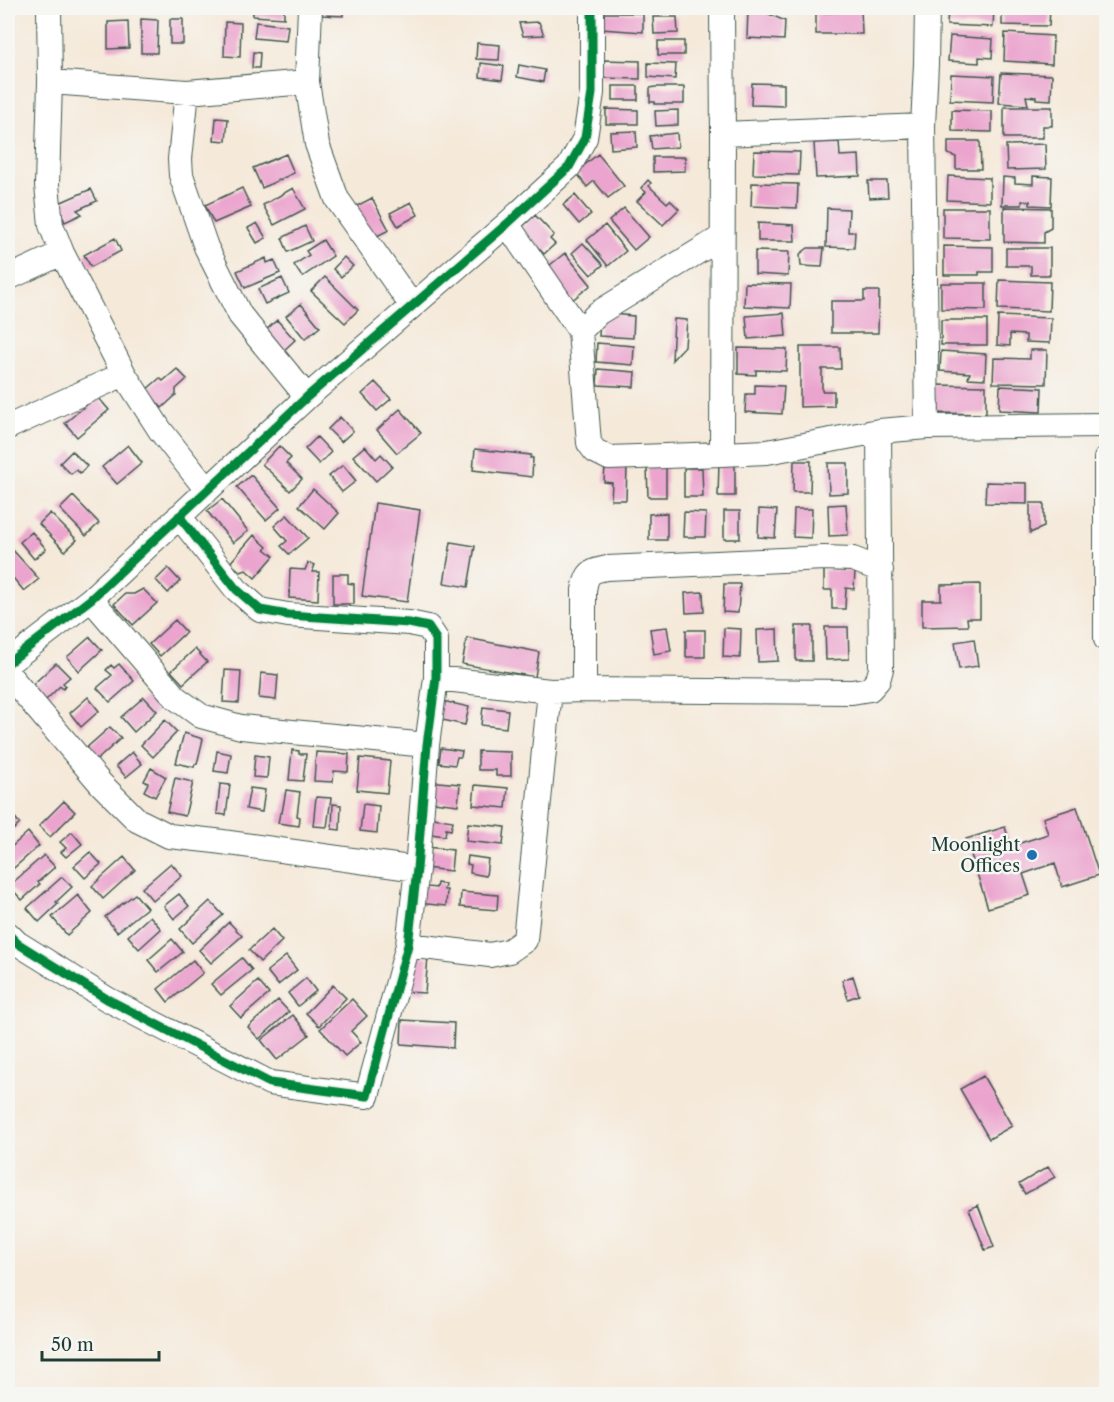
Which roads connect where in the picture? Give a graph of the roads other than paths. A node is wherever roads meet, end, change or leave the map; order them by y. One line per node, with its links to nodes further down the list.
1 (49, 8): 6 (street)
2 (310, 8): 7 (street)
3 (592, 8): 11 (street)
4 (722, 8): 10 (street)
5 (927, 8): 9 (street)
6 (50, 82): 8 (street); 13 (street)
7 (307, 82): 8 (street); 15 (street)
8 (187, 92): 18 (street)
9 (924, 126): 10 (street); 21 (street)
10 (723, 134): 12 (street)
11 (507, 224): 15 (street); 16 (street)
12 (722, 237): 16 (street); 23 (street)
13 (62, 253): 14 (street); 17 (street)
14 (8, 278)
15 (412, 306): 18 (street)
16 (580, 332): 23 (street)
17 (123, 374): 20 (street); 25 (street)
18 (307, 396): 25 (street)
19 (1107, 426): 21 (street)
20 (8, 427)
21 (927, 427): 22 (street)
22 (879, 431): 23 (street); 27 (street)
23 (722, 454)
24 (1107, 459): 29 (street)
25 (207, 490): 26 (street)
26 (179, 516): 28 (street); 32 (street)
27 (881, 570): 33 (street); 33 (street)
28 (91, 599): 30 (street); 35 (street)
29 (1107, 639)
30 (8, 663)
31 (8, 674): 36 (street)
32 (436, 678): 34 (street); 35 (street)
33 (584, 690): 34 (street)
34 (550, 691): 38 (street)
35 (427, 745): 36 (street)
36 (417, 869): 38 (street)
37 (8, 934): 38 (street)
38 (408, 945)

